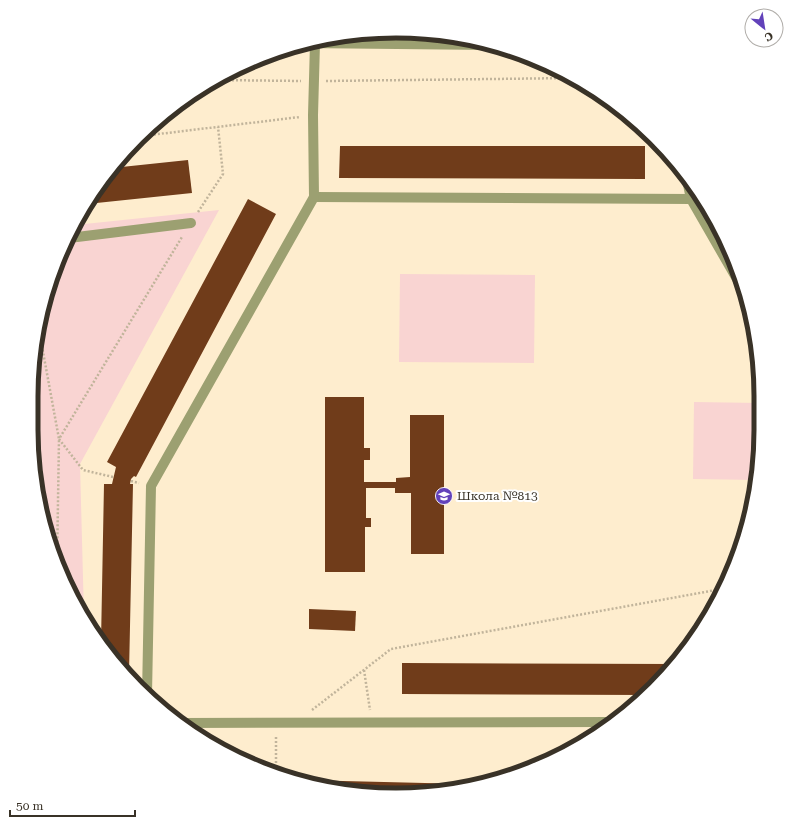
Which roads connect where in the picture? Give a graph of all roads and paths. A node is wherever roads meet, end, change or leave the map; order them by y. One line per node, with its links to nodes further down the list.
1 (336, 43): 2 (street)
2 (464, 45)
3 (315, 47): 6 (street)
4 (560, 78): 6 (path)
5 (228, 80): 6 (path)
6 (314, 81): 7 (street)
7 (313, 115): 8 (path); 11 (street)
8 (218, 127): 9 (path); 13 (path)
9 (152, 135)
10 (690, 192): 12 (street)
11 (314, 197): 12 (street); 22 (street)
12 (692, 199): 15 (street)
13 (191, 223): 14 (street); 17 (path)
14 (75, 237)
15 (729, 265)
16 (41, 347): 17 (path)
17 (59, 439): 18 (path); 19 (path)
18 (113, 477)
19 (57, 545)
20 (716, 590): 21 (path)
21 (364, 670): 24 (path); 25 (path)
22 (147, 687)
23 (276, 722): 24 (street); 27 (street); 28 (path)
24 (296, 722): 25 (street)
25 (372, 722): 26 (street)
26 (603, 722)
27 (190, 723)
28 (276, 767)

